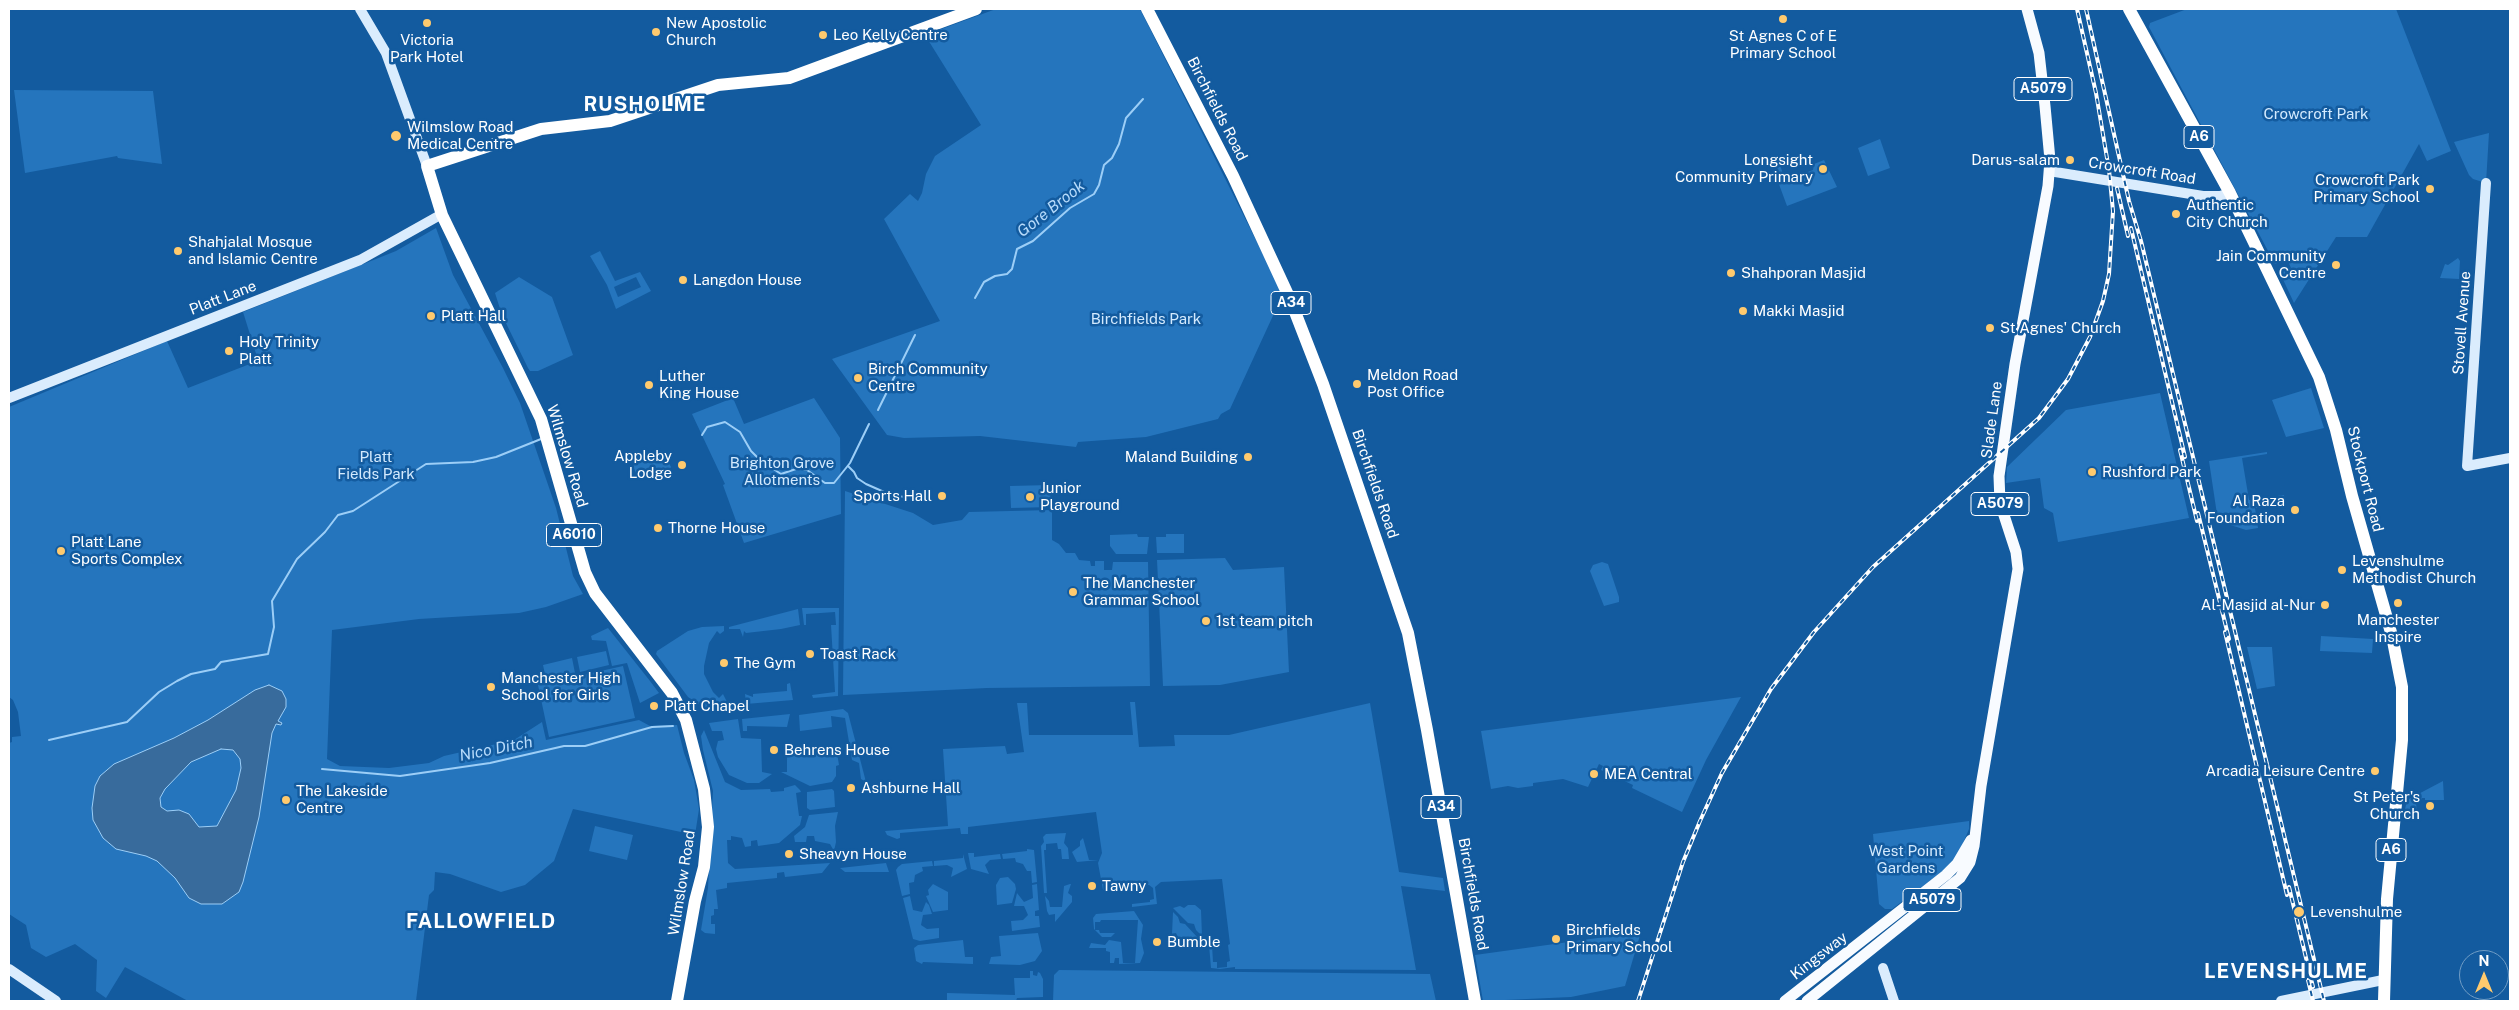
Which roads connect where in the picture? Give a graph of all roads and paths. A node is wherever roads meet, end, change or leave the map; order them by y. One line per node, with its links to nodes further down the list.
1 (360, 9): 6 (street, Wilmslow Road)
2 (976, 9): 6 (highway)
3 (1147, 9): 22 (highway, Birchfields Road / A34)
4 (2028, 9): 7 (main road, Slade Lane / A5079)
5 (2129, 9): 9 (highway, Stockport Road / A6)
6 (426, 166): 10 (highway, Wilmslow Road / A6010)
7 (2049, 171): 9 (street, Crowcroft Road); 13 (main road, Slade Lane / A5079)
8 (2486, 183): 12 (street, Stovell Avenue)
9 (2230, 193): 19 (highway, Stockport Road / A6)
10 (442, 214): 11 (street, Platt Lane); 21 (highway, Wilmslow Road / A6010)
11 (9, 398)
12 (2510, 458)
13 (1974, 834): 14 (main road, Slade Lane / A5079); 15 (main road, Slade Lane / A5079)
14 (1965, 873): 15 (main road); 24 (main road, Kingsway / A5079)
15 (1946, 875): 16 (main road, Slade Lane / A5079)
16 (1871, 935): 23 (main road, Kingsway / A5079)
17 (1883, 968): 25 (street)
18 (9, 970): 20 (street)
19 (2383, 980): 26 (street); 27 (highway, Stockport Road / A6)
20 (56, 1001)
21 (677, 1001)
22 (1476, 1001)
23 (1785, 1001)
24 (1807, 1001)
25 (1894, 1001)
26 (2281, 1001)
27 (2384, 1001)

